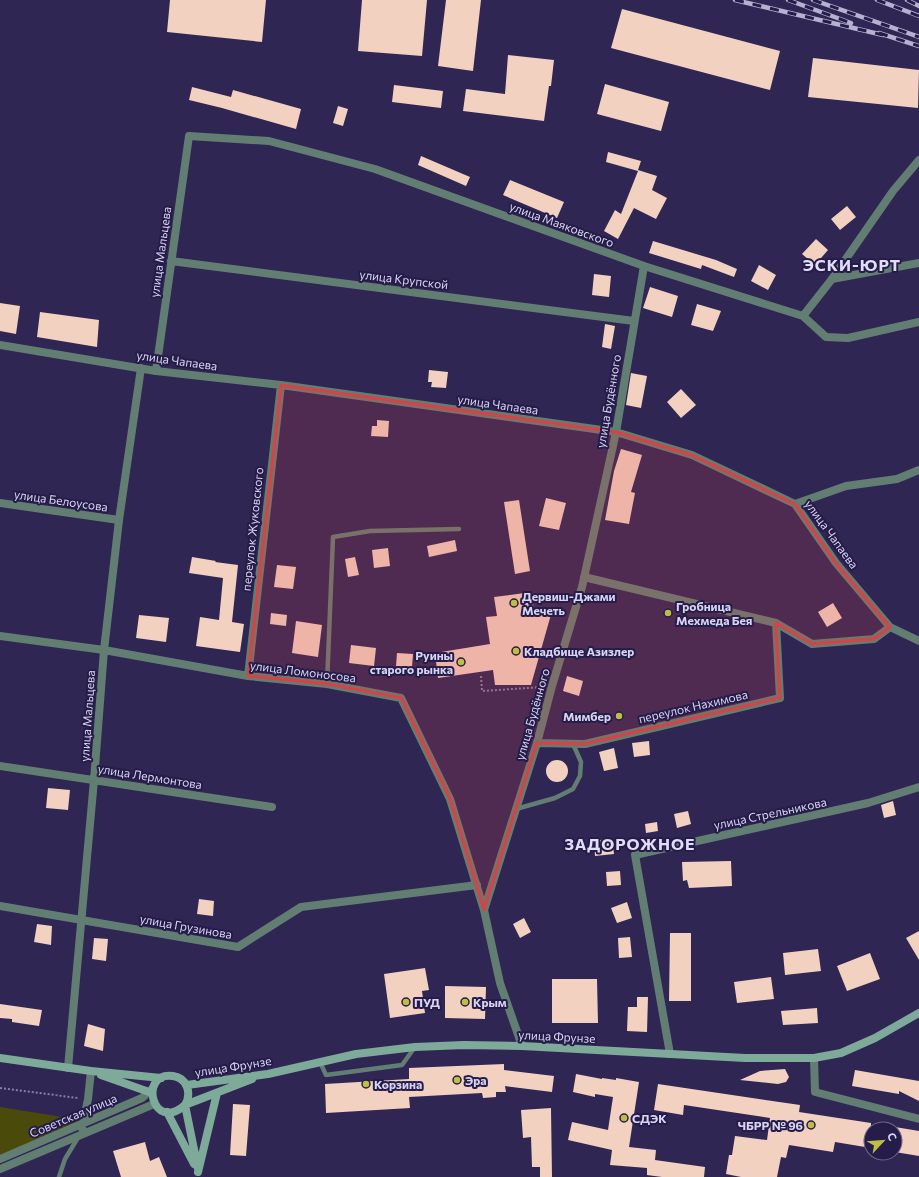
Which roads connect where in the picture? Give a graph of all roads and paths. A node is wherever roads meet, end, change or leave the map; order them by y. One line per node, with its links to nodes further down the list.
1 (189, 136): 3 (street, улица Мальцева); 5 (street, улица Маяковского)
2 (919, 160): 6 (street)
3 (171, 261): 8 (street, улица Крупской); 12 (street, улица Мальцева)
4 (919, 263): 6 (street)
5 (644, 266): 7 (street, улица Маяковского); 8 (street, улица Будённого)
6 (832, 279): 7 (street)
7 (803, 316): 9 (street, улица Маяковского)
8 (634, 321): 14 (street, улица Будённого)
9 (919, 322)
10 (0, 344): 11 (street, улица Чапаева)
11 (141, 368): 12 (street, улица Чапаева); 18 (street, улица Мальцева)
12 (156, 371): 13 (street, улица Чапаева)
13 (280, 385): 14 (street, улица Чапаева); 26 (street, переулок Жуковского)
14 (616, 432): 17 (street, улица Чапаева); 20 (street, улица Будённого)
15 (919, 471): 17 (street)
16 (0, 503): 18 (street, улица Белоусова)
17 (795, 504): 22 (street, улица Чапаева)
18 (119, 520): 25 (street, улица Мальцева)
19 (459, 529): 28 (lane)
20 (584, 577): 21 (street); 29 (street, улица Будённого)
21 (776, 623): 22 (street); 31 (street, переулок Нахимова)
22 (890, 627): 24 (street, улица Чапаева)
23 (0, 636): 25 (street, улица Ломоносова)
24 (919, 641)
25 (104, 650): 26 (street, улица Ломоносова); 33 (street, улица Мальцева)
26 (248, 676): 28 (street, улица Ломоносова)
27 (481, 676): 29 (path)
28 (327, 684): 37 (street, улица Ломоносова)
29 (552, 686): 30 (street, улица Будённого)
30 (537, 743): 31 (street, переулок Нахимова); 36 (street, улица Будённого)
31 (573, 744): 36 (lane)
32 (0, 766): 33 (street, улица Лермонтова)
33 (94, 780): 35 (street, улица Лермонтова); 40 (street, улица Мальцева)
34 (919, 787): 44 (street, улица Стрельникова)
35 (272, 807)
36 (516, 809): 39 (street, улица Будённого)
37 (477, 885): 39 (street, улица Ломоносова); 40 (street, улица Грузинова)
38 (0, 906): 40 (street, улица Грузинова)
39 (484, 910): 42 (street, улица Будённого)
40 (82, 919): 48 (street, улица Мальцева)
41 (919, 1013): 46 (main road, улица Фрунзе)
42 (522, 1046): 43 (main road, улица Фрунзе); 44 (main road, улица Фрунзе)
43 (415, 1047): 47 (main road, улица Фрунзе); 47 (lane)
44 (670, 1054): 46 (main road, улица Фрунзе)
45 (0, 1058): 48 (main road)
46 (814, 1058): 60 (street)
47 (320, 1062): 50 (main road, улица Фрунзе)
48 (68, 1068): 49 (main road)
49 (91, 1071): 51 (main road); 54 (main road); 56 (street)
50 (268, 1074): 52 (main road, улица Фрунзе); 55 (main road)
51 (161, 1078): 52 (main road); 54 (main road)
52 (186, 1085): 58 (main road)
53 (0, 1088): 56 (path)
54 (152, 1090): 57 (main road); 61 (street, Советская улица)
55 (217, 1092): 58 (main road); 65 (main road)
56 (88, 1099): 61 (street)
57 (154, 1104): 59 (main road); 62 (street)
58 (185, 1105): 59 (main road); 65 (main road)
59 (167, 1112): 65 (main road)
60 (919, 1119)
61 (83, 1124): 62 (street); 63 (street, Советская улица)
62 (80, 1135): 64 (street); 66 (lane)
63 (0, 1159)
64 (0, 1168)
65 (198, 1175)
66 (59, 1177)

